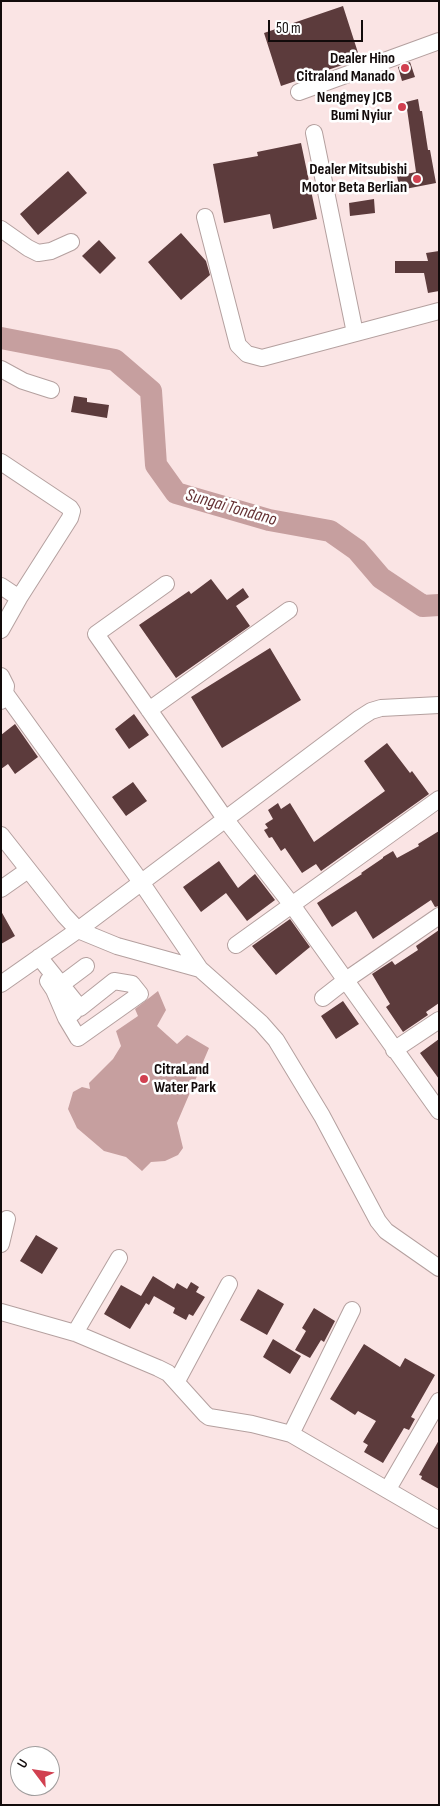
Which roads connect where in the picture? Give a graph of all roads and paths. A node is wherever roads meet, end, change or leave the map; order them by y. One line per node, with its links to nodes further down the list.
1 (439, 41): 2 (street)
2 (299, 92)
3 (314, 133): 8 (street)
4 (205, 217): 8 (street)
5 (1, 228): 6 (street)
6 (71, 242)
7 (439, 311): 8 (street)
8 (355, 333)
9 (1, 369): 10 (street)
10 (50, 390)
11 (1, 462): 14 (street)
12 (166, 584): 20 (street)
13 (1, 586): 14 (street)
14 (19, 598): 16 (street)
15 (289, 610): 20 (street)
16 (1, 630)
17 (1, 676): 18 (street)
18 (3, 697): 25 (street)
19 (439, 705): 22 (street)
20 (149, 710): 22 (street)
21 (439, 799): 27 (street)
22 (226, 820): 25 (street); 27 (street)
23 (1, 835): 24 (street)
24 (28, 870): 26 (street); 29 (street)
25 (141, 882): 29 (street); 33 (street)
26 (1, 889)
27 (292, 905): 30 (street); 34 (street)
28 (439, 916): 34 (street)
29 (78, 930): 31 (street); 33 (street)
30 (236, 945)
31 (36, 959): 35 (street); 36 (street)
32 (86, 966): 36 (street)
33 (200, 969): 46 (street)
34 (346, 980): 37 (street); 41 (street)
35 (1, 984)
36 (58, 988): 38 (street); 39 (street)
37 (323, 998)
38 (80, 1008): 39 (street); 39 (street)
39 (66, 1018)
40 (439, 1020): 41 (street)
41 (394, 1050): 42 (street)
42 (439, 1111)
43 (7, 1219): 44 (street)
44 (1, 1244)
45 (119, 1258): 50 (street)
46 (439, 1268)
47 (229, 1284): 51 (street)
48 (352, 1310): 53 (street)
49 (1, 1312): 50 (street)
50 (75, 1333): 51 (street)
51 (176, 1382): 53 (street)
52 (439, 1401): 54 (street)
53 (291, 1434): 54 (street)
54 (388, 1489): 55 (street)
55 (439, 1520)

